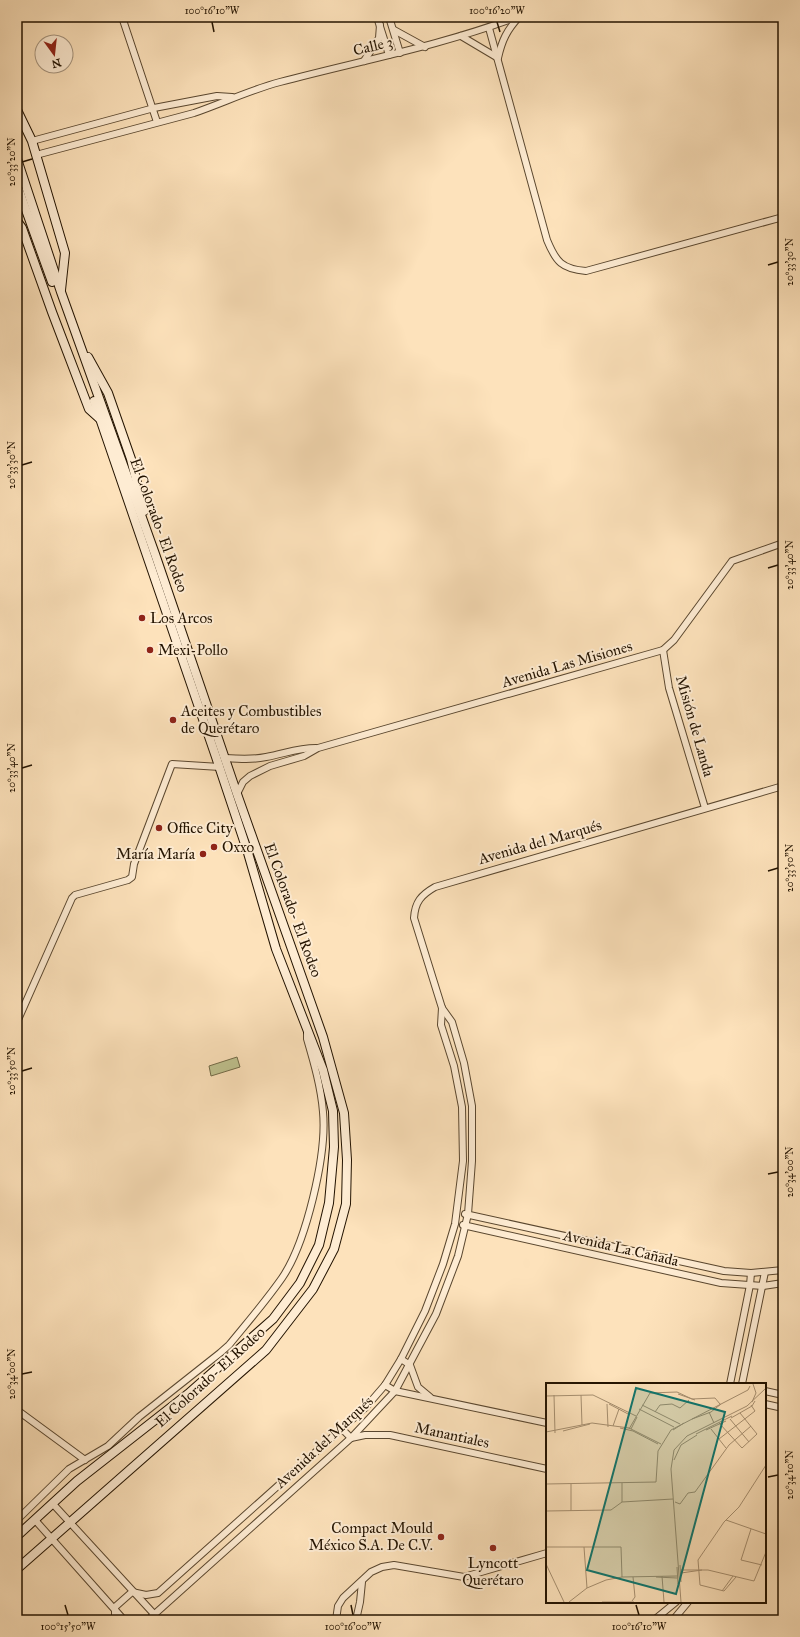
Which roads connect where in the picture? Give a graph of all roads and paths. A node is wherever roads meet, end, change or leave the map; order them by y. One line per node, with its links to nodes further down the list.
1 (122, 17): 15 (street)
2 (377, 17): 5 (street)
3 (389, 17): 7 (street)
4 (518, 17): 6 (street, Calle 3); 12 (street)
5 (380, 25): 11 (street); 13 (street)
6 (489, 28): 8 (street, Calle 3); 12 (street)
7 (394, 30): 9 (street); 10 (street)
8 (461, 36): 9 (street, Calle 3); 12 (street)
9 (425, 46): 10 (street, Calle 3)
10 (400, 53): 11 (street, Calle 3)
11 (389, 55): 13 (street, Calle 3)
12 (498, 58): 22 (street)
13 (364, 61): 14 (street, Calle 3)
14 (234, 97): 15 (street); 17 (street)
15 (154, 108): 17 (street); 18 (street)
16 (17, 110): 18 (main road)
17 (157, 122): 19 (street)
18 (32, 141): 19 (main road)
19 (36, 155): 24 (main road)
20 (17, 159): 24 (main road)
21 (17, 185): 25 (main road, El Colorado- El Rodeo)
22 (783, 217)
23 (17, 221): 25 (main road)
24 (61, 292): 29 (main road, El Colorado- El Rodeo)
25 (100, 420): 30 (main road, El Colorado- El Rodeo)
26 (783, 543): 27 (street, Avenida Las Misiones)
27 (663, 650): 28 (street, Avenida Las Misiones); 33 (street, Misión de Landa)
28 (318, 748): 29 (street, Avenida Las Misiones); 32 (street, Avenida Las Misiones)
29 (225, 758): 32 (main road, El Colorado- El Rodeo)
30 (220, 768): 35 (street); 36 (main road, El Colorado- El Rodeo)
31 (783, 786): 33 (street, Avenida del Marqués)
32 (237, 794): 81 (main road, El Colorado- El Rodeo)
33 (705, 808): 34 (street, Avenida del Marqués)
34 (442, 1008): 37 (street, Avenida del Marqués); 38 (street, Avenida del Marqués)
35 (17, 1022)
36 (307, 1028): 70 (street); 74 (main road, El Colorado- El Rodeo)
37 (462, 1140): 38 (street); 39 (street)
38 (472, 1140): 40 (street, Avenida del Marqués)
39 (458, 1212): 40 (street); 41 (street)
40 (468, 1214): 42 (street, Avenida del Marqués); 43 (street)
41 (456, 1224): 42 (street, Avenida La Cañada); 51 (street)
42 (465, 1226): 47 (street, Avenida La Cañada); 52 (street, Avenida del Marqués)
43 (698, 1265): 45 (street); 47 (street)
44 (783, 1270): 46 (street)
45 (751, 1272): 46 (street); 49 (street)
46 (764, 1272): 50 (street)
47 (695, 1278): 49 (street, Avenida La Cañada)
48 (783, 1283): 50 (street, Avenida La Cañada)
49 (750, 1285): 50 (street, Avenida La Cañada); 57 (street)
50 (763, 1286): 58 (street)
51 (430, 1298): 52 (street); 53 (street)
52 (441, 1302): 54 (street, Avenida del Marqués)
53 (416, 1328): 54 (street); 55 (street)
54 (426, 1335): 56 (street, Avenida del Marqués)
55 (401, 1359): 56 (street); 59 (street)
56 (410, 1365): 60 (street, Avenida del Marqués); 63 (street)
57 (730, 1383)
58 (742, 1383)
59 (385, 1384): 60 (street); 68 (street)
60 (395, 1391): 63 (street); 69 (street, Avenida del Marqués)
61 (766, 1392): 62 (street)
62 (783, 1395)
63 (432, 1398): 67 (street)
64 (766, 1404): 65 (street)
65 (783, 1408)
66 (17, 1410): 72 (street)
67 (546, 1423)
68 (342, 1429): 69 (street); 71 (street)
69 (351, 1438): 73 (street, Avenida del Marqués); 75 (street, Manantiales)
70 (108, 1446): 72 (street); 74 (street)
71 (313, 1454): 73 (street); 77 (street)
72 (85, 1460): 79 (street)
73 (321, 1464): 78 (street, Avenida del Marqués)
74 (96, 1465): 76 (main road, El Colorado- El Rodeo)
75 (546, 1469)
76 (53, 1504): 80 (main road, El Colorado- El Rodeo); 81 (street)
77 (253, 1509): 78 (street); 84 (street)
78 (260, 1518): 86 (street, Avenida del Marqués)
79 (17, 1520)
80 (35, 1520): 82 (main road, El Colorado- El Rodeo); 83 (street)
81 (69, 1522): 83 (main road, El Colorado- El Rodeo); 89 (street)
82 (19, 1531)
83 (52, 1538): 87 (main road, El Colorado- El Rodeo); 92 (street)
84 (210, 1548): 86 (street); 89 (street)
85 (546, 1553): 88 (street)
86 (218, 1557): 93 (street, Avenida del Marqués)
87 (17, 1569)
88 (362, 1582): 97 (street); 98 (street)
89 (132, 1592): 92 (street); 93 (street)
90 (675, 1603): 99 (street)
91 (687, 1603): 100 (street)
92 (114, 1607): 94 (street); 95 (street)
93 (154, 1614): 96 (street, Avenida del Marqués)
94 (115, 1620)
95 (124, 1620)
96 (148, 1620)
97 (336, 1620)
98 (356, 1620)
99 (654, 1620)
100 (673, 1620)

